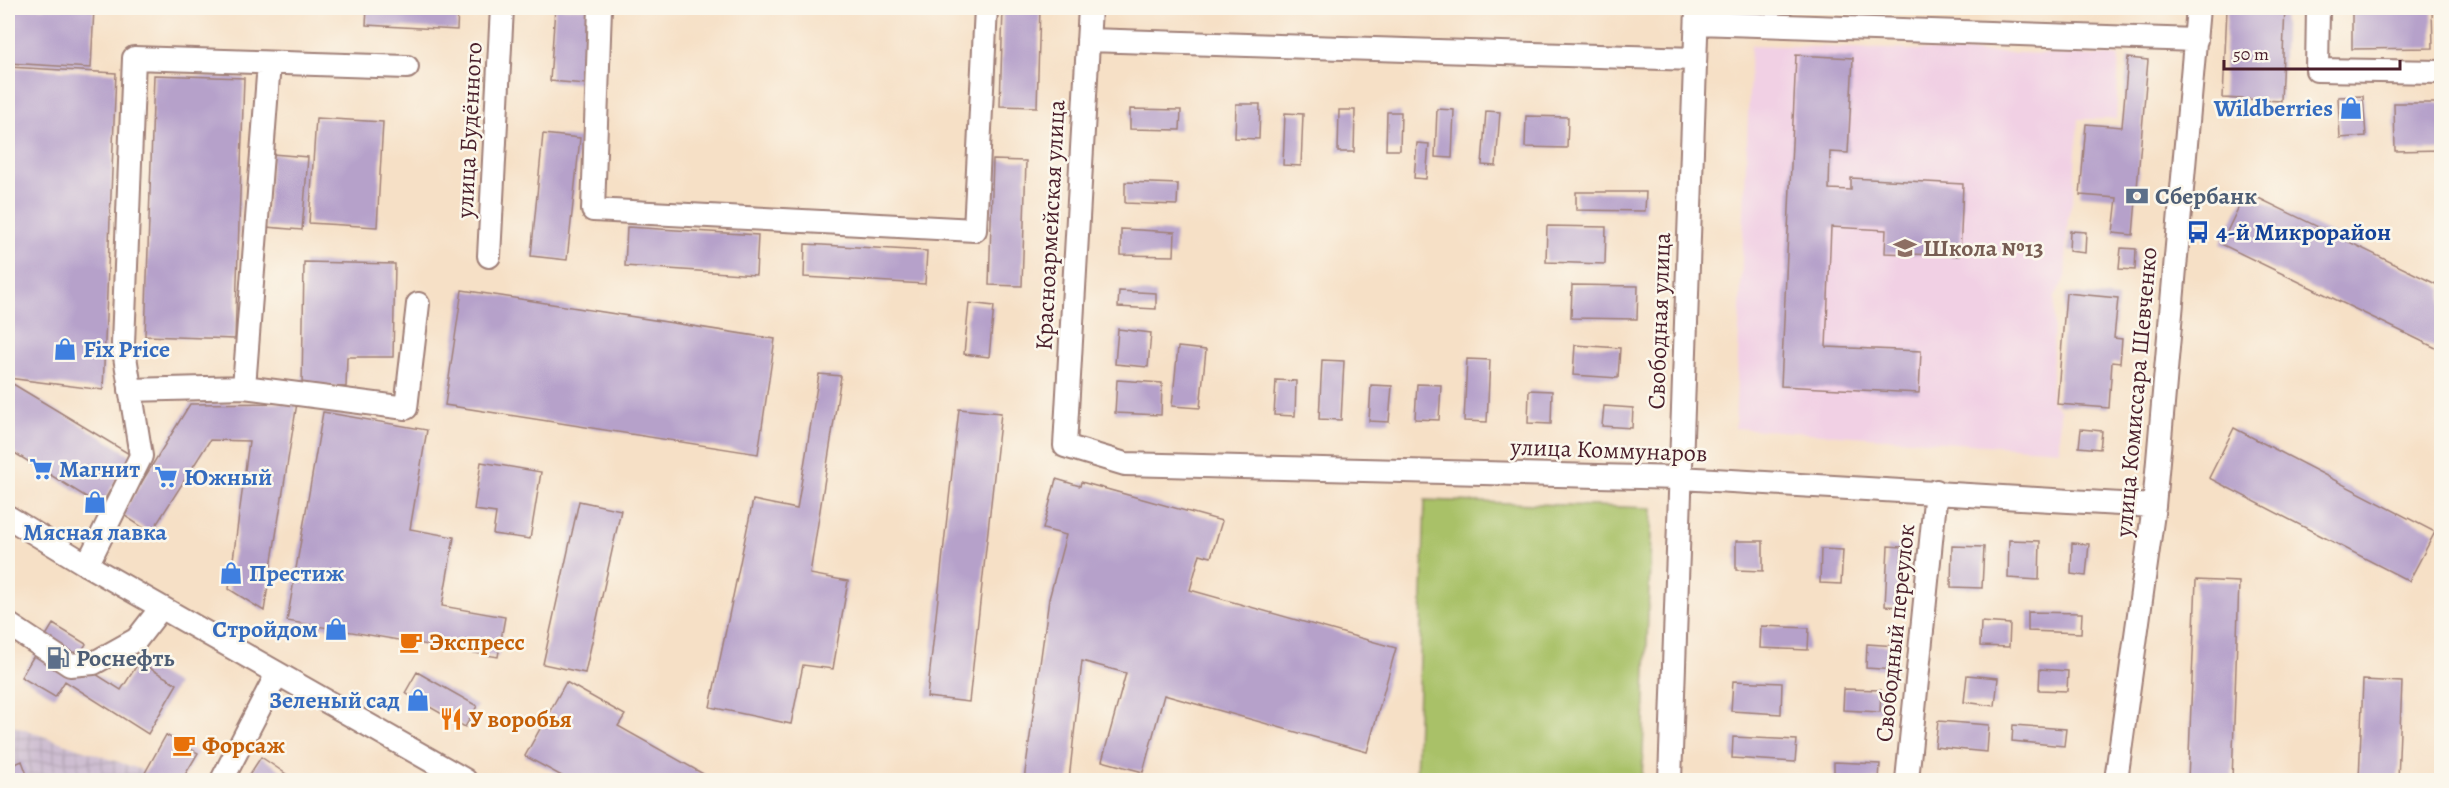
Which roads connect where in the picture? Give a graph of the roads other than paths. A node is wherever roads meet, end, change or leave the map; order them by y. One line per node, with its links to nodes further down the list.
1 (502, 8): 14 (street, улица Будённого)
2 (600, 8): 3 (street)
3 (986, 8)
4 (1090, 8): 8 (street, Красноармейская улица)
5 (2198, 8): 9 (street, улица Комиссара Шевченко)
6 (2318, 8): 13 (street)
7 (1697, 15): 9 (street); 10 (street, Свободная улица)
8 (1088, 40): 10 (street); 18 (street, Красноармейская улица)
9 (2196, 40): 21 (street, улица Комиссара Шевченко)
10 (1695, 59): 19 (street, Свободная улица)
11 (269, 63): 12 (street); 16 (street); 17 (street)
12 (407, 67)
13 (2442, 72)
14 (489, 256)
15 (418, 304): 16 (street)
16 (244, 387): 17 (street)
17 (130, 390): 23 (street)
18 (1065, 446): 19 (street, улица Коммунаров)
19 (1680, 478): 20 (street, улица Коммунаров); 29 (street, Свободная улица)
20 (1936, 491): 21 (street, улица Коммунаров); 30 (street, Свободный переулок)
21 (2154, 506): 31 (street, улица Комиссара Шевченко)
22 (8, 517): 23 (street)
23 (87, 565): 24 (street)
24 (161, 608): 25 (street); 26 (street)
25 (8, 624)
26 (278, 674): 27 (street); 28 (street)
27 (222, 780)
28 (465, 780)
29 (1670, 780)
30 (1906, 780)
31 (2116, 780)

